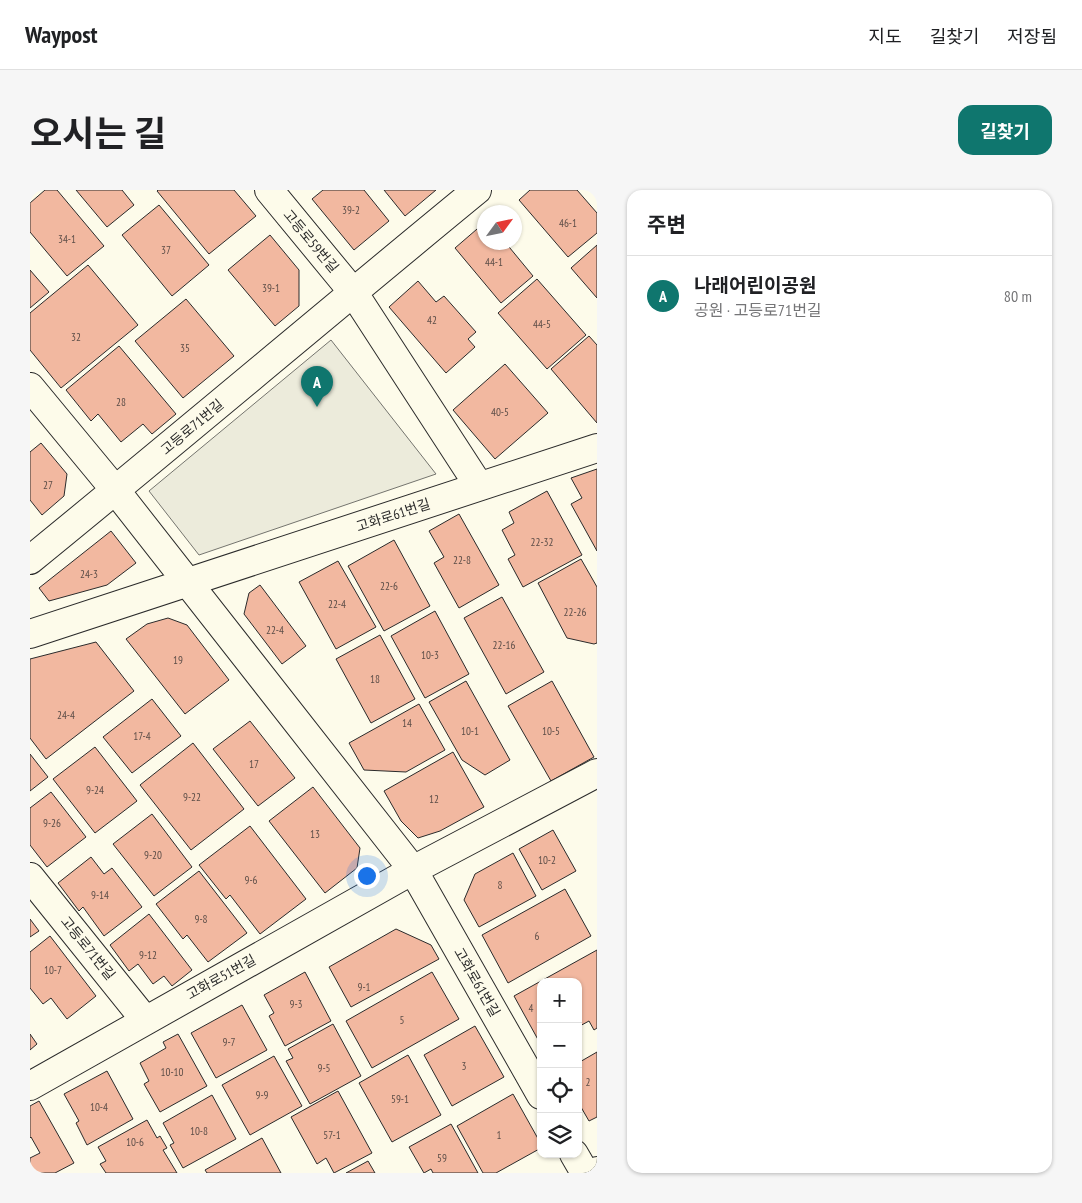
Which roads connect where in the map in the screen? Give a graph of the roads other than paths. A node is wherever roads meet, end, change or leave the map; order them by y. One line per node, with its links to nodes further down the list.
1 (269, 190): 3 (street, 고등로59번길)
2 (477, 190): 3 (street, 고등로71번길)
3 (353, 292): 6 (street); 7 (street, 고등로71번길)
4 (30, 387): 7 (street, 고화로61번길)
5 (597, 448): 6 (street, 고화로61번길)
6 (479, 486): 9 (street, 고화로61번길)
7 (116, 491): 8 (street, 고등로71번길); 9 (street, 고화로61번길)
8 (30, 560)
9 (188, 583): 10 (street, 고화로61번길); 12 (street, 고화로61번길)
10 (30, 634)
11 (597, 773): 12 (street)
12 (413, 870): 14 (street, 고화로51번길); 16 (street, 고화로61번길)
13 (30, 876): 14 (street, 고등로71번길)
14 (146, 1020): 15 (street, 고화로51번길)
15 (30, 1086)
16 (537, 1088)
17 (576, 1158): 19 (street)
18 (597, 1171): 20 (street)
19 (585, 1173)
20 (593, 1173)

